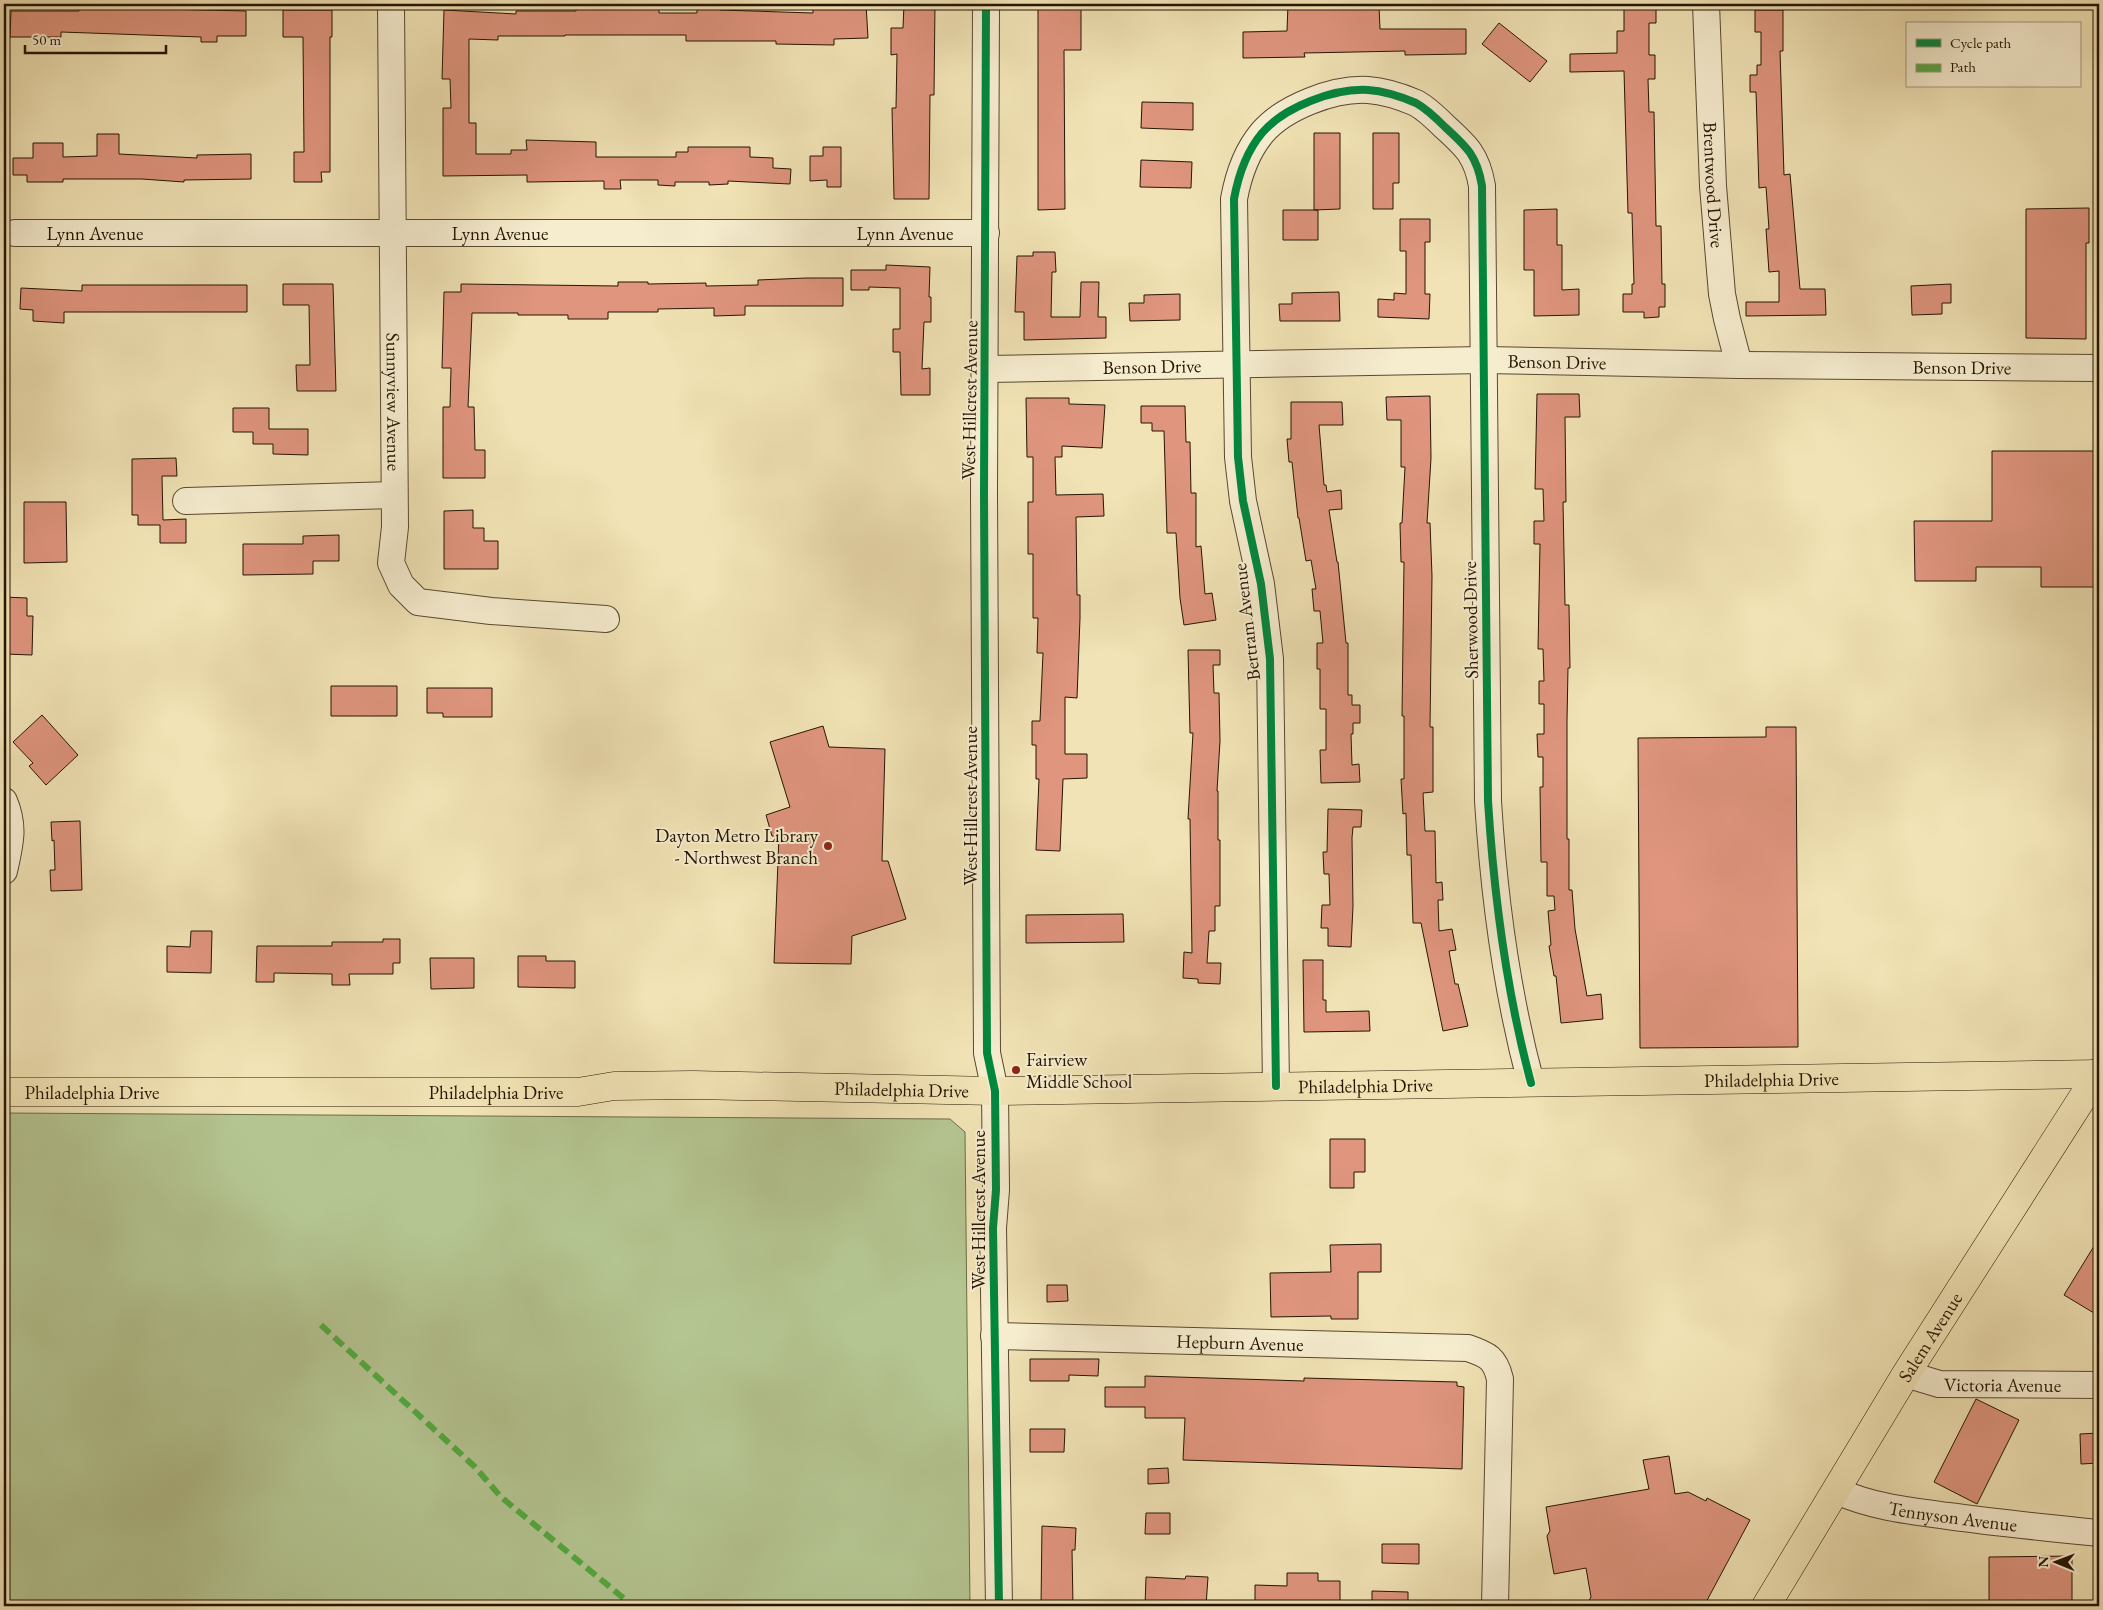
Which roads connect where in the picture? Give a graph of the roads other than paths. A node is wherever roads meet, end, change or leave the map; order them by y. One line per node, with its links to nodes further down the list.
1 (391, 4): 5 (street, Sunnyview Avenue)
2 (986, 4): 7 (street, West Hillcrest Avenue)
3 (1706, 4): 10 (street, Brentwood Drive)
4 (1472, 155): 8 (street, Sherwood Drive); 9 (street, Bertram Avenue)
5 (392, 232): 6 (street, Lynn Avenue); 7 (street, Lynn Avenue); 13 (street, Sunnyview Avenue)
6 (15, 233)
7 (986, 233): 12 (street, West Hillcrest Avenue)
8 (1484, 360): 9 (street, Benson Drive); 10 (street, Benson Drive); 19 (street, Sherwood Drive)
9 (1236, 363): 12 (street, Benson Drive); 20 (street, Bertram Avenue)
10 (1739, 365): 11 (street, Benson Drive)
11 (2099, 368)
12 (986, 369): 21 (street, West Hillcrest Avenue)
13 (394, 495): 14 (street); 15 (street, Sunnyview Avenue)
14 (186, 501)
15 (606, 619)
16 (4, 800): 17 (street)
17 (4, 871)
18 (2099, 1073): 19 (main road, Philadelphia Drive); 24 (main road, Salem Avenue)
19 (1531, 1083): 20 (main road, Philadelphia Drive)
20 (1276, 1086): 21 (main road, Philadelphia Drive)
21 (994, 1091): 22 (main road, Philadelphia Drive); 23 (street, West Hillcrest Avenue)
22 (4, 1092)
23 (994, 1336): 28 (street, West Hillcrest Avenue); 29 (street, Hepburn Avenue)
24 (1906, 1374): 25 (street, Victoria Avenue); 26 (main road, Salem Avenue)
25 (2099, 1385)
26 (1837, 1491): 27 (street, Tennyson Avenue); 30 (main road, Salem Avenue)
27 (2099, 1533)
28 (999, 1606)
29 (1495, 1606)
30 (1766, 1606)

